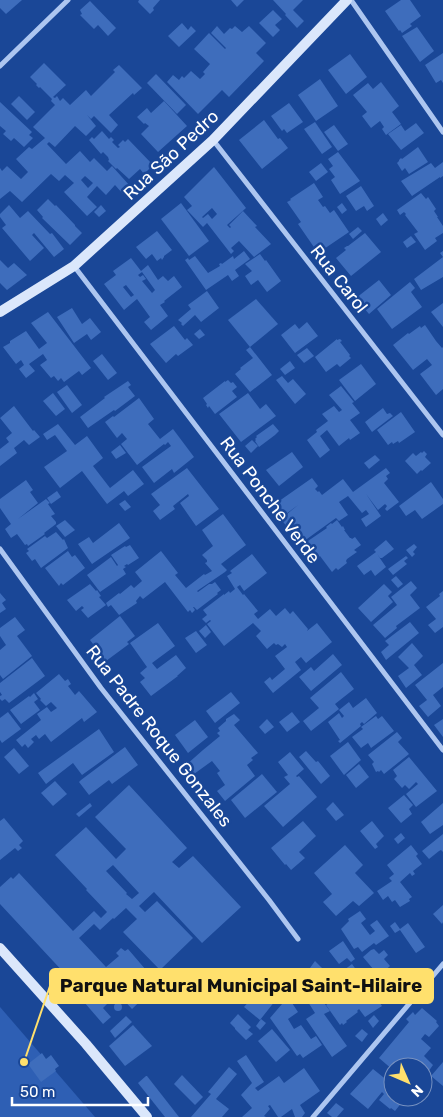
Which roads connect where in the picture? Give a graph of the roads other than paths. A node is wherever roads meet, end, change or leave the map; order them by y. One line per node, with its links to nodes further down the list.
1 (68, 0): 4 (street)
2 (347, 0): 6 (street, Rua São Pedro)
3 (351, 0): 5 (street)
4 (0, 66)
5 (443, 132)
6 (213, 140): 7 (street, Rua São Pedro); 9 (street, Rua Carol)
7 (74, 266): 8 (street, Rua São Pedro); 11 (street, Rua Ponche Verde)
8 (0, 312)
9 (443, 435)
10 (0, 549): 12 (street, Rua Padre Roque Gonzales)
11 (443, 750)
12 (298, 939)
13 (0, 948): 15 (street)
14 (443, 964): 16 (street)
15 (147, 1117)
16 (313, 1117)

